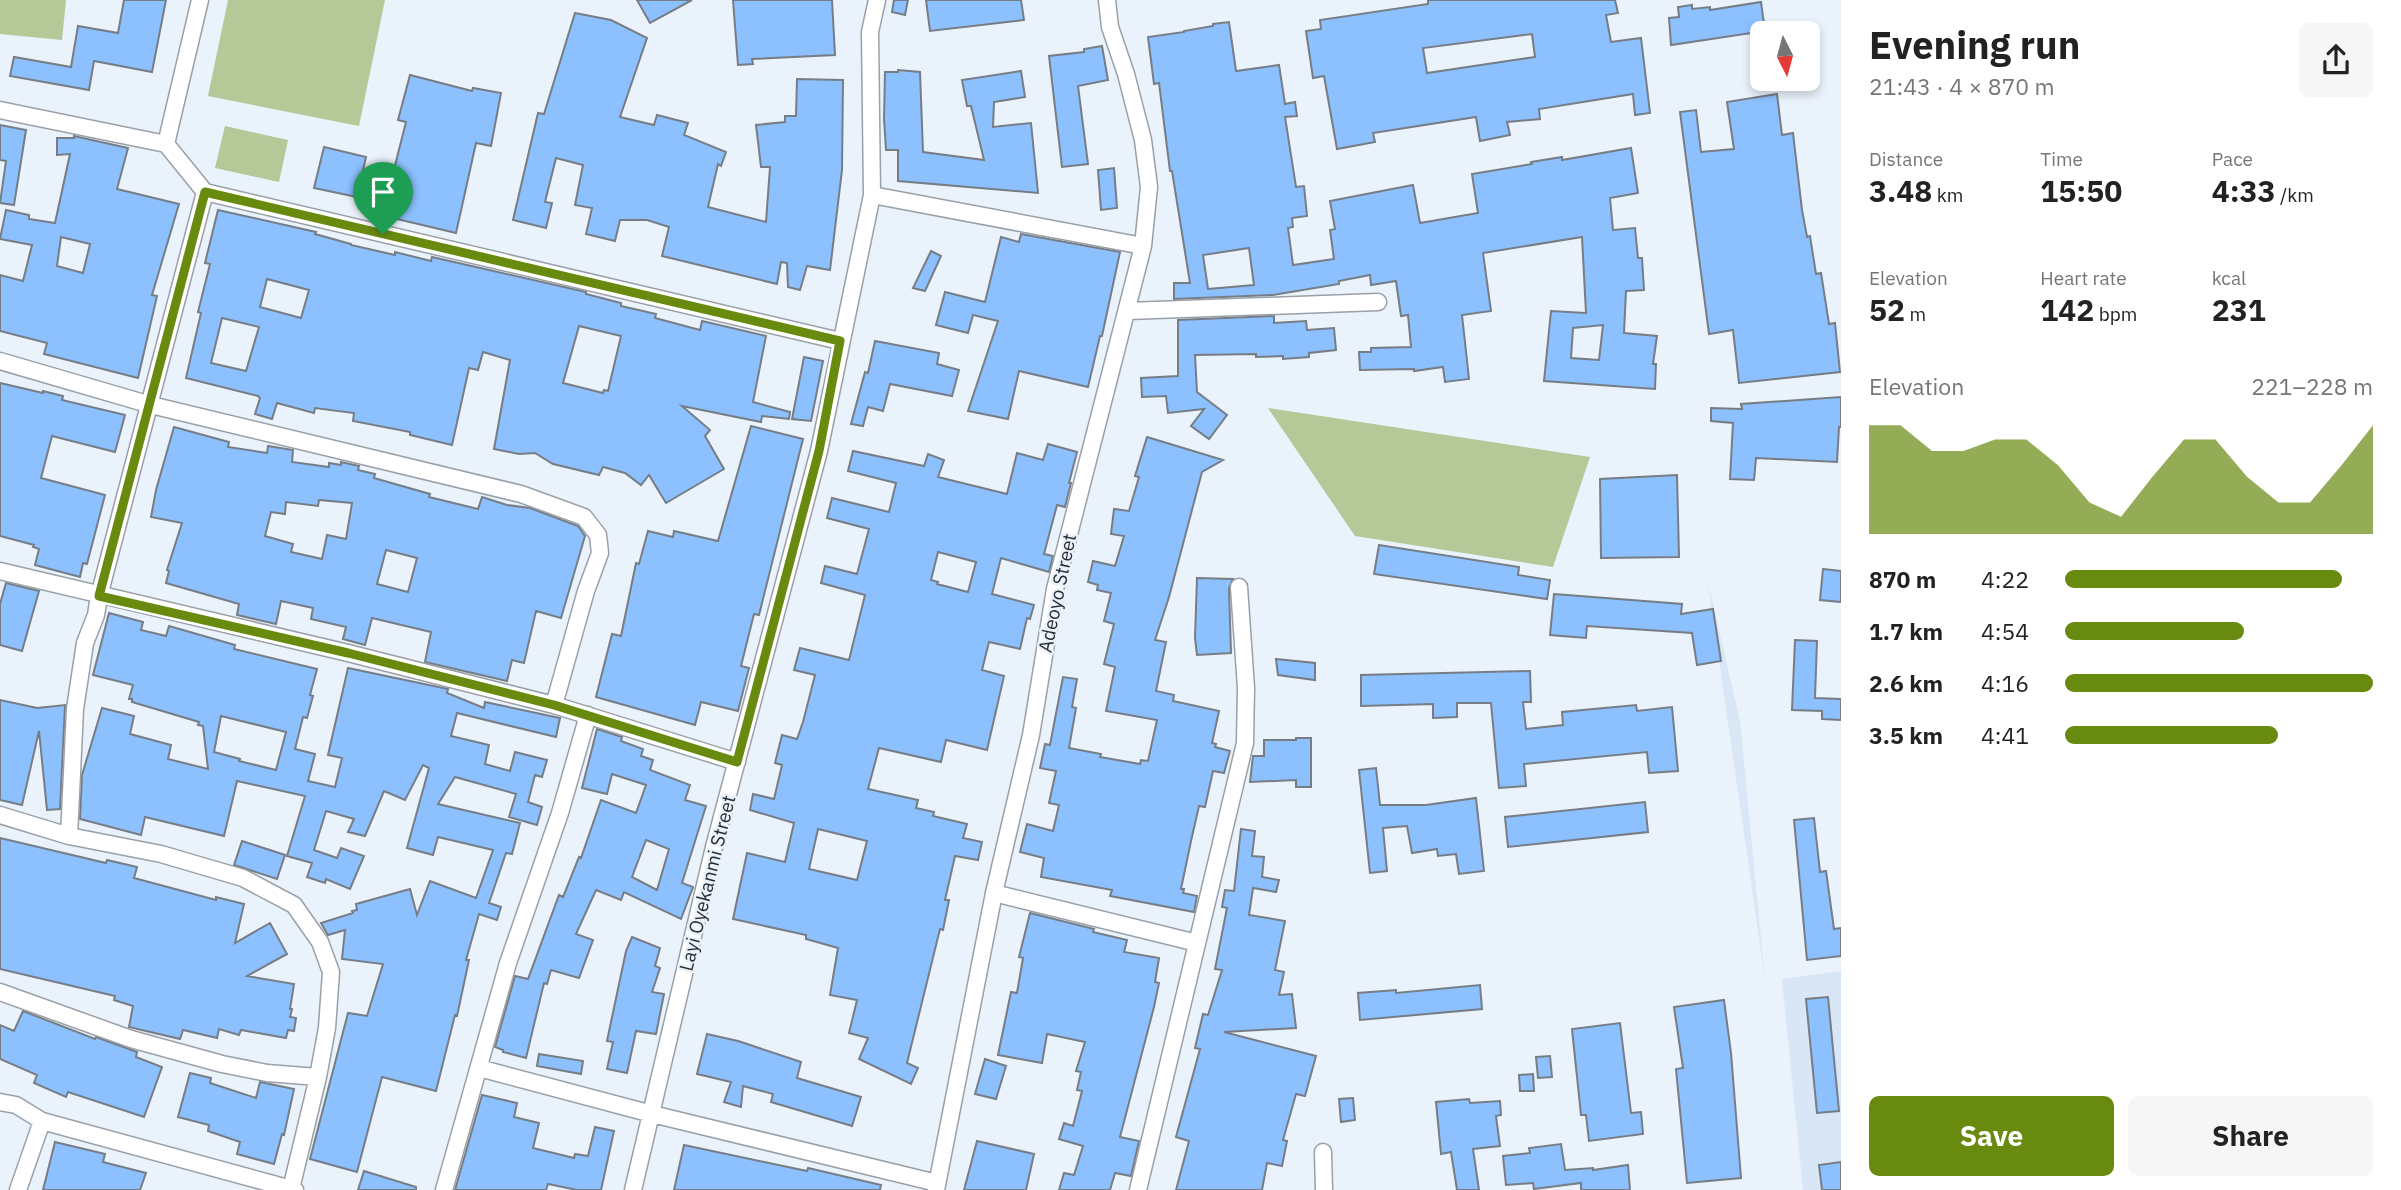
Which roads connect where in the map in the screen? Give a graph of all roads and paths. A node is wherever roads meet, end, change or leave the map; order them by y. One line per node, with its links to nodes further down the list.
1 (200, 0): 5 (street)
2 (877, 0): 7 (street, Layi Oyekanmi Street)
3 (1107, 0): 8 (street, Adeoyo Street)
4 (0, 110): 5 (street)
5 (166, 144): 6 (street)
6 (205, 192): 11 (street); 13 (street)
7 (872, 195): 8 (street); 11 (street, Layi Oyekanmi Street)
8 (1143, 246): 10 (street, Adeoyo Street)
9 (1378, 302): 10 (street)
10 (1128, 311): 22 (street, Adeoyo Street)
11 (840, 341): 19 (street, Layi Oyekanmi Street)
12 (0, 361): 13 (street)
13 (151, 405): 16 (street); 17 (street)
14 (0, 571): 16 (street)
15 (1239, 587): 23 (street)
16 (99, 596): 17 (street); 21 (street)
17 (554, 705): 18 (street)
18 (589, 715): 19 (street); 25 (street)
19 (737, 762): 28 (street, Layi Oyekanmi Street)
20 (0, 815): 21 (street)
21 (69, 836): 26 (street)
22 (994, 893): 23 (street); 31 (street, Adeoyo Street)
23 (1197, 943): 36 (street)
24 (0, 992): 26 (street)
25 (479, 1068): 28 (street); 34 (street)
26 (318, 1077): 32 (street)
27 (0, 1101): 29 (street)
28 (652, 1114): 31 (street); 35 (street, Layi Oyekanmi Street)
29 (42, 1121): 32 (street); 33 (street)
30 (1323, 1152): 37 (street)
31 (936, 1187)
32 (293, 1189)
33 (18, 1190)
34 (444, 1190)
35 (633, 1190)
36 (1139, 1190)
37 (1324, 1190)

